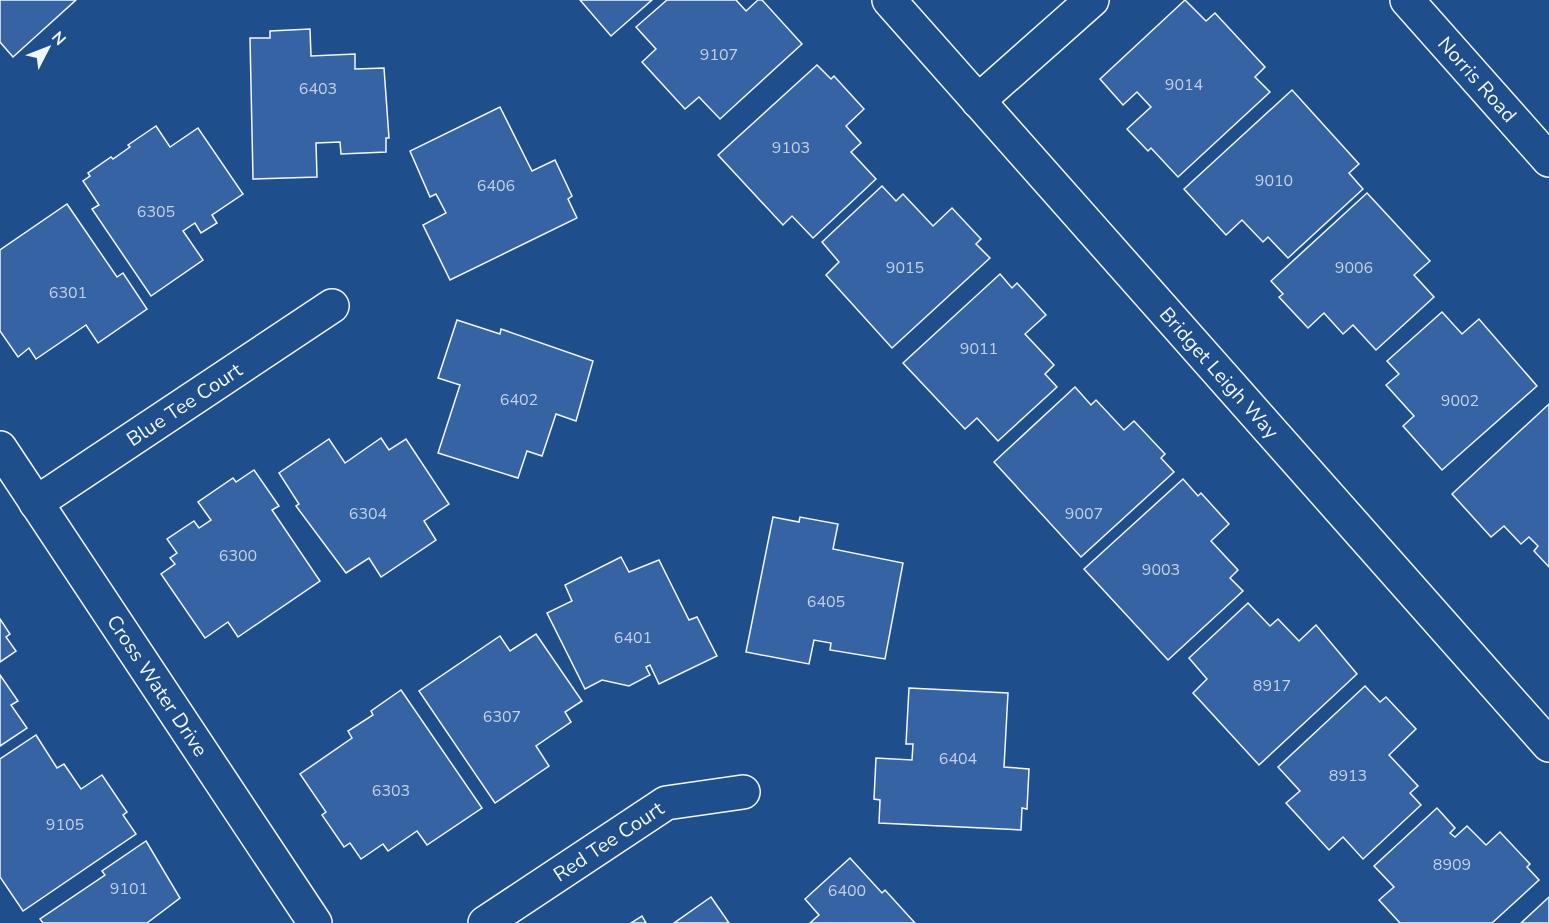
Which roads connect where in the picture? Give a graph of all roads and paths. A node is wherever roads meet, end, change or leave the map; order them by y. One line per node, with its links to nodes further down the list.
1 (889, 0): 4 (street, Bridget Leigh Way)
2 (1092, 0): 4 (street)
3 (1407, 0): 5 (street, Norris Road)
4 (978, 101): 9 (street, Bridget Leigh Way)
5 (1549, 160)
6 (332, 306): 8 (street, Blue Tee Court)
7 (0, 448): 8 (street, Cross Water Drive)
8 (36, 503): 11 (street, Cross Water Drive)
9 (1549, 745)
10 (743, 792): 12 (street, Red Tee Court)
11 (315, 923)
12 (486, 923)

